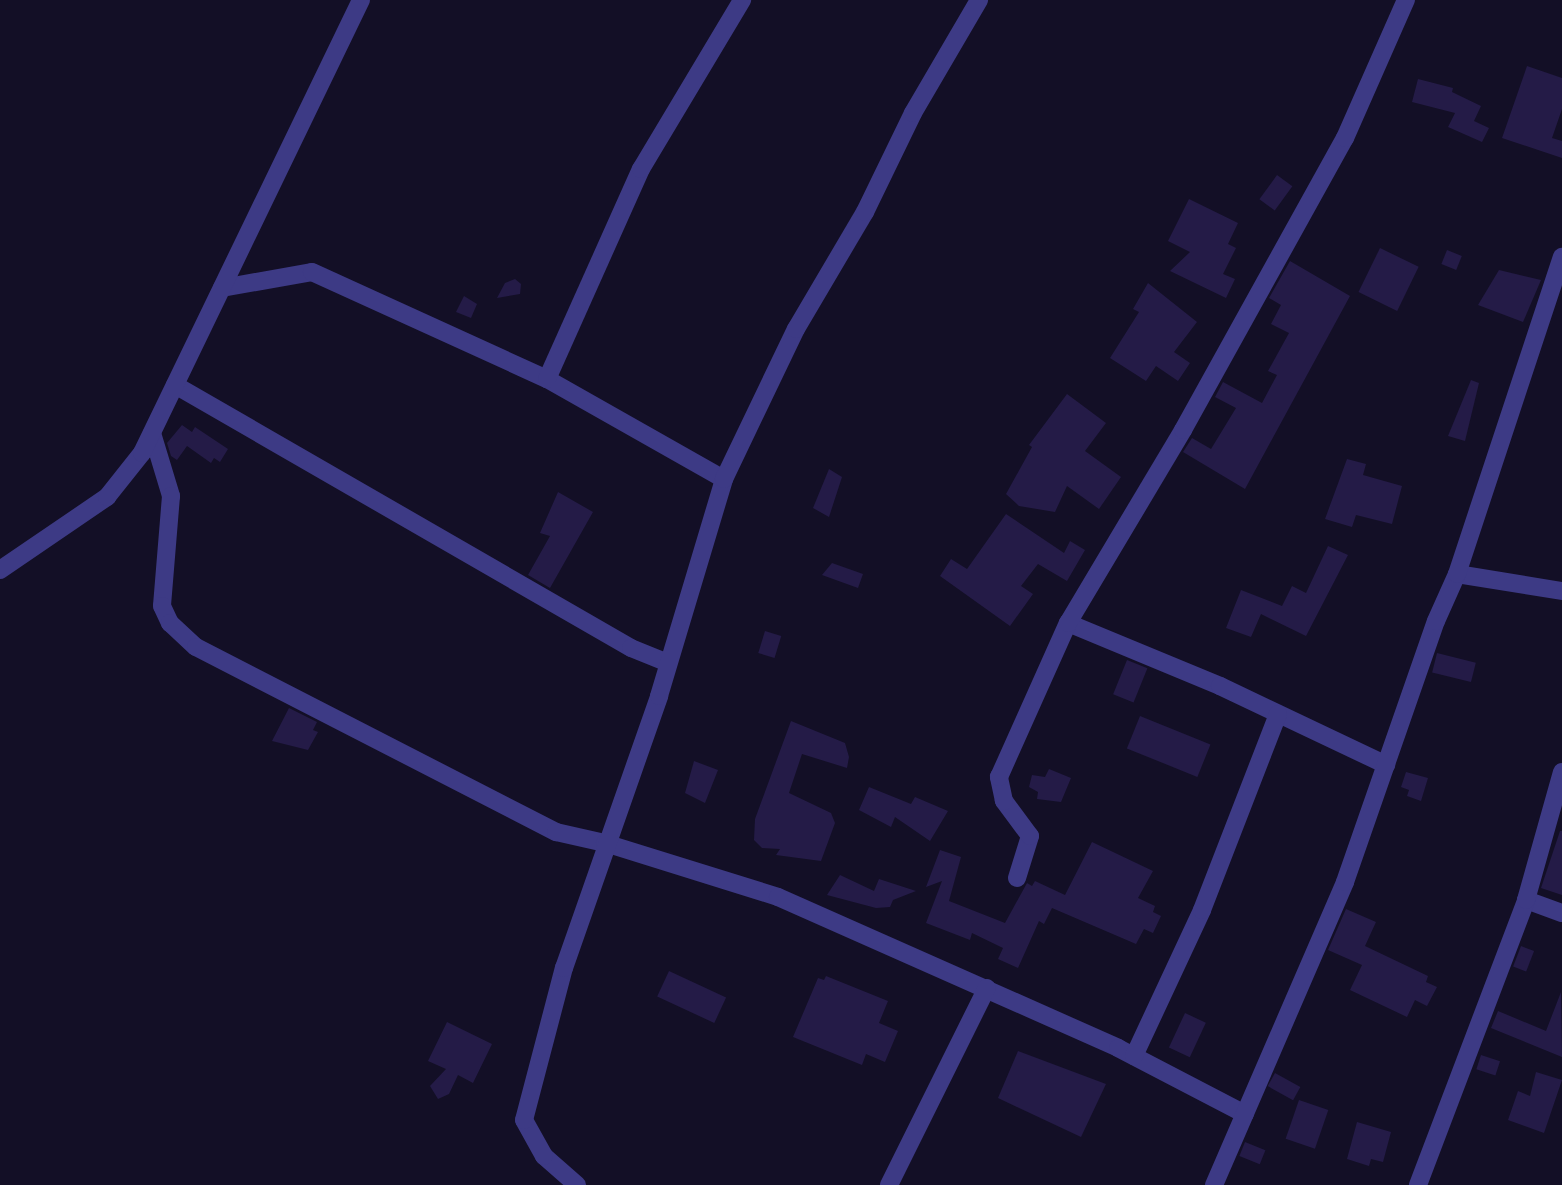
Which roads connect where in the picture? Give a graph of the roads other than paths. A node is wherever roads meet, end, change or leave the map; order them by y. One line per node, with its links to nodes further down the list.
1 (361, 0): 6 (street)
2 (742, 0): 7 (street)
3 (979, 0): 10 (street)
4 (1406, 0): 14 (street)
5 (1562, 257): 12 (street)
6 (222, 288): 7 (street); 8 (street)
7 (547, 379): 10 (street)
8 (175, 386): 9 (street); 15 (street)
9 (152, 433): 11 (street); 19 (street)
10 (724, 479): 15 (street)
11 (0, 570)
12 (1457, 574): 13 (street); 17 (street)
13 (1562, 591)
14 (1068, 623): 16 (street); 20 (street)
15 (668, 663): 19 (street)
16 (1278, 714): 17 (street); 24 (street)
17 (1386, 765): 25 (street)
18 (1562, 772): 21 (street)
19 (605, 843): 23 (street); 26 (street)
20 (1017, 878)
21 (1526, 900): 22 (street); 29 (street)
22 (1562, 913)
23 (987, 988): 24 (street); 27 (street)
24 (1134, 1056): 25 (street)
25 (1245, 1114): 28 (street)
26 (577, 1185)
27 (889, 1185)
28 (1214, 1185)
29 (1418, 1185)

